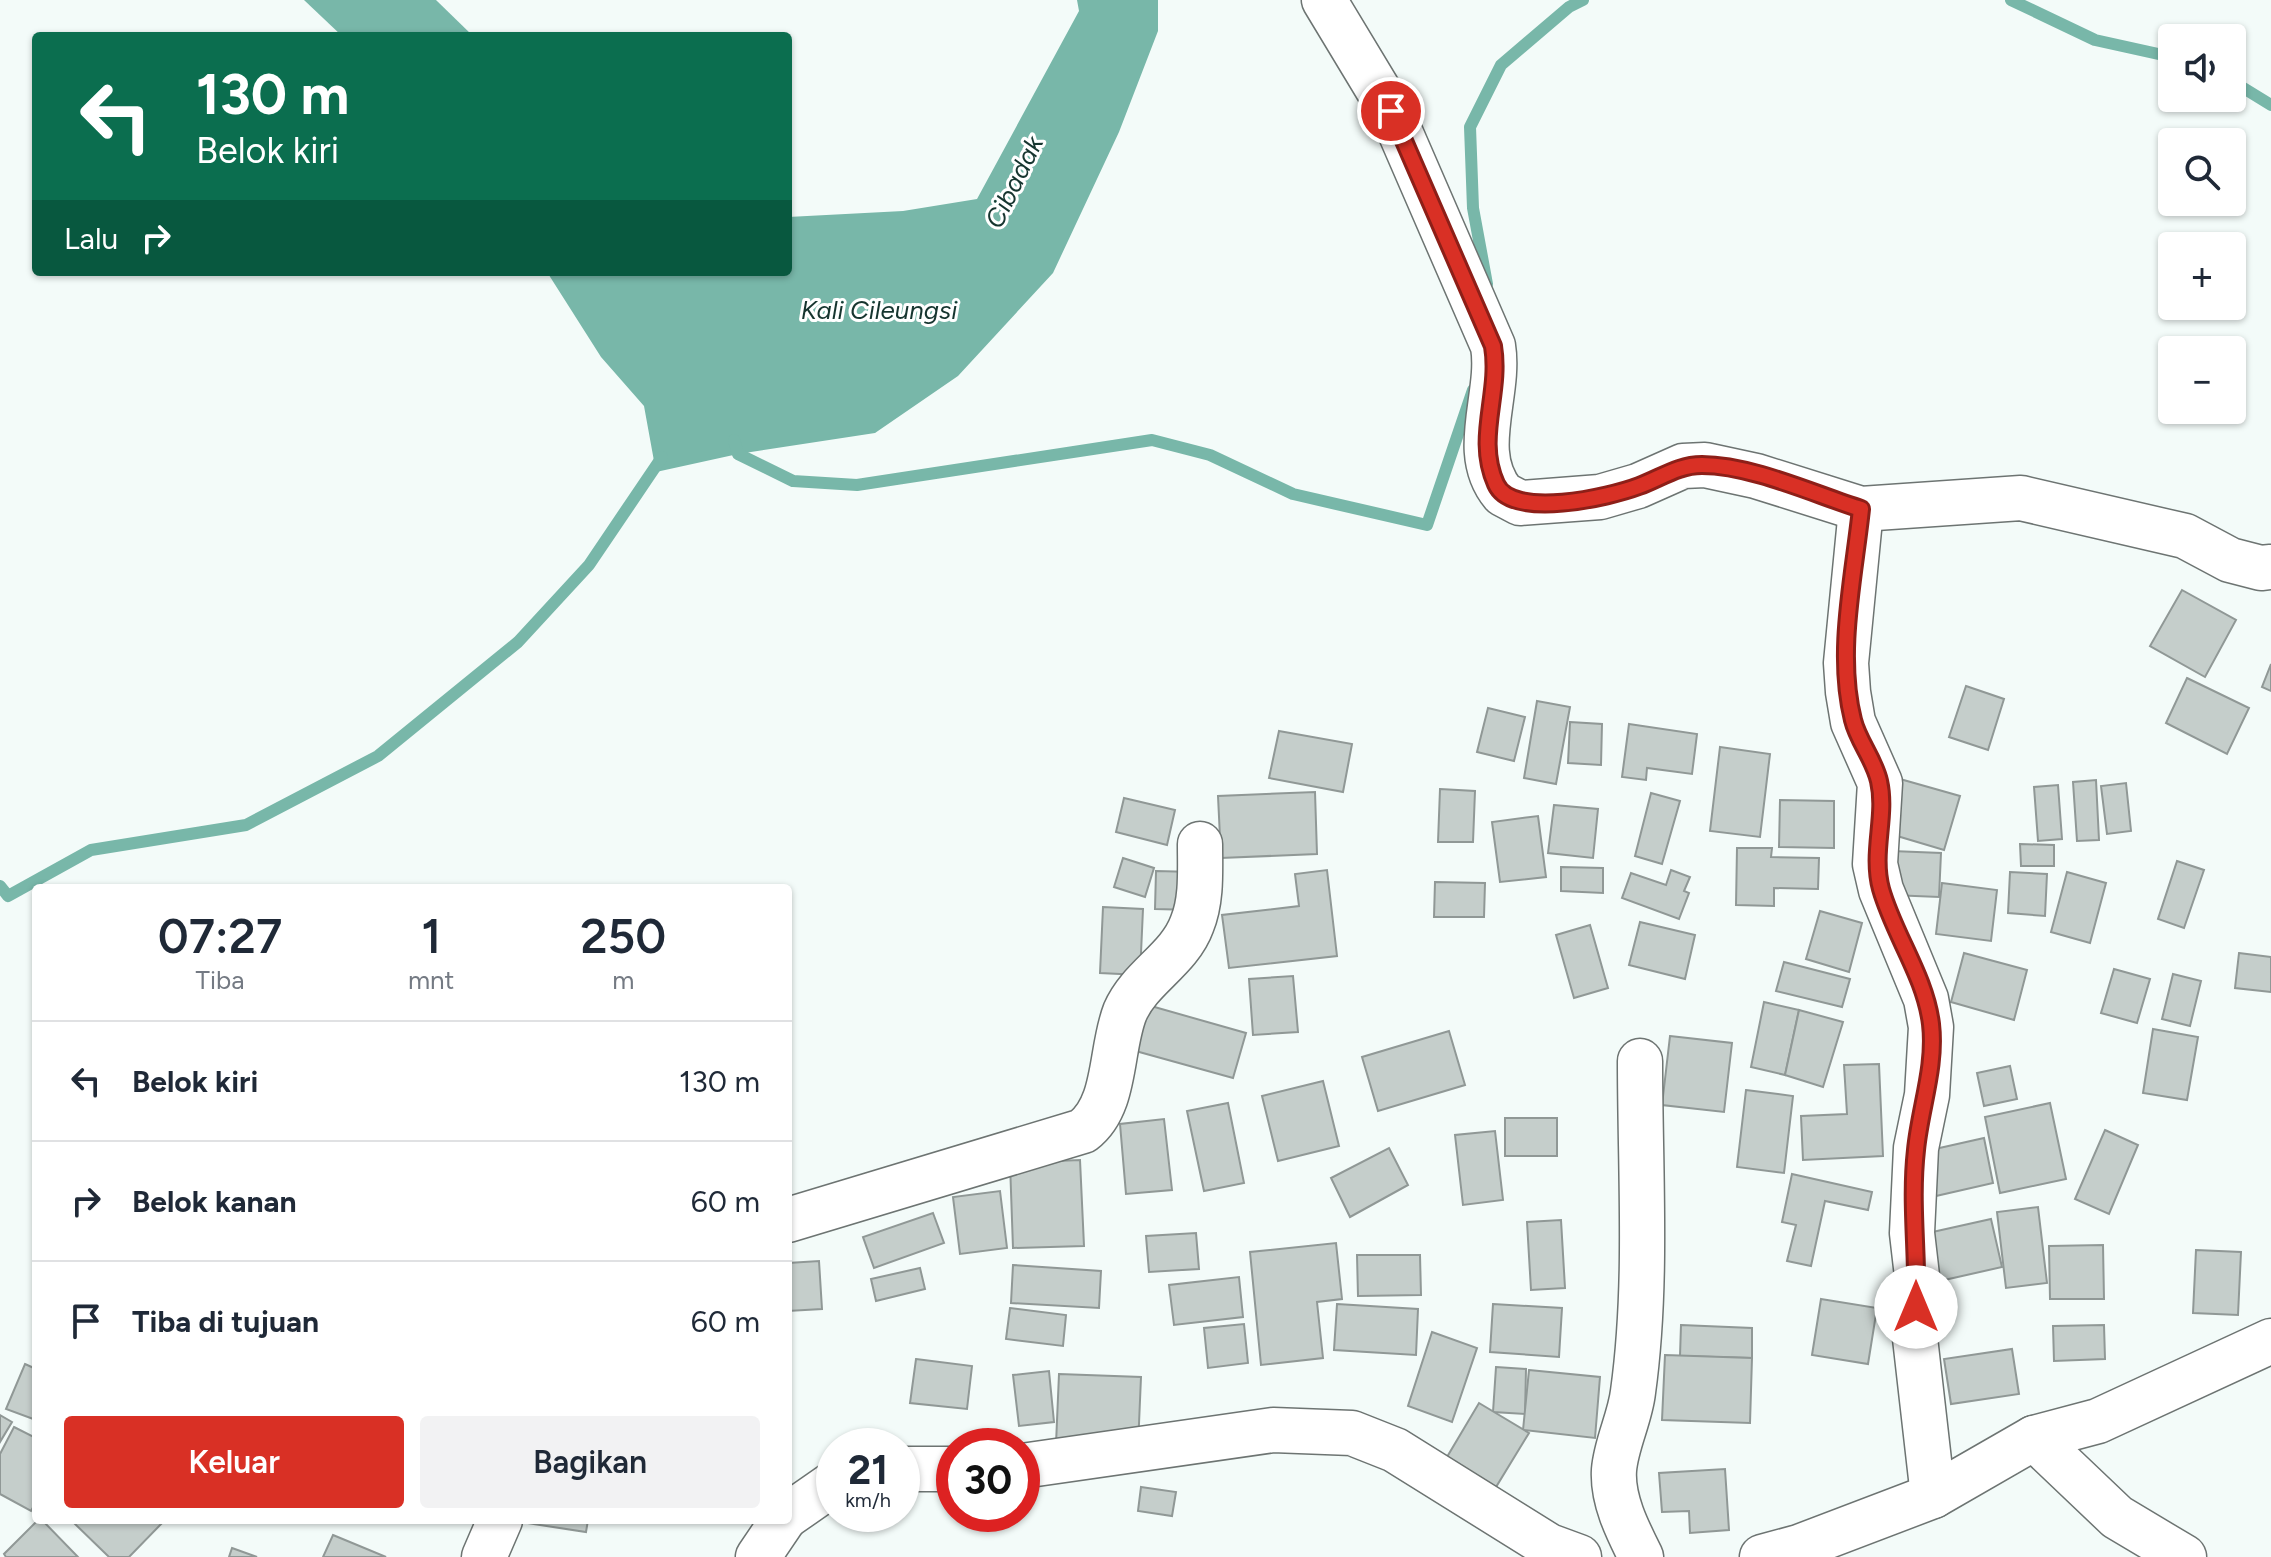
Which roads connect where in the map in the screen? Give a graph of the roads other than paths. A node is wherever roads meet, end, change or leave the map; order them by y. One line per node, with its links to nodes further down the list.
1 (1324, 0): 2 (street)
2 (1861, 509): 3 (street); 11 (street)
3 (2271, 567)
4 (1200, 844): 6 (street)
5 (1640, 1061): 18 (street)
6 (792, 1219)
7 (2271, 1341): 8 (street)
8 (2034, 1438): 11 (street); 20 (street)
9 (1040, 1463): 15 (street)
10 (816, 1496): 12 (street)
11 (1933, 1496): 19 (street)
12 (792, 1512)
13 (498, 1524): 16 (street)
14 (780, 1524): 17 (street)
15 (1559, 1553)
16 (484, 1557)
17 (758, 1557)
18 (1641, 1557)
19 (1762, 1557)
20 (2184, 1557)

